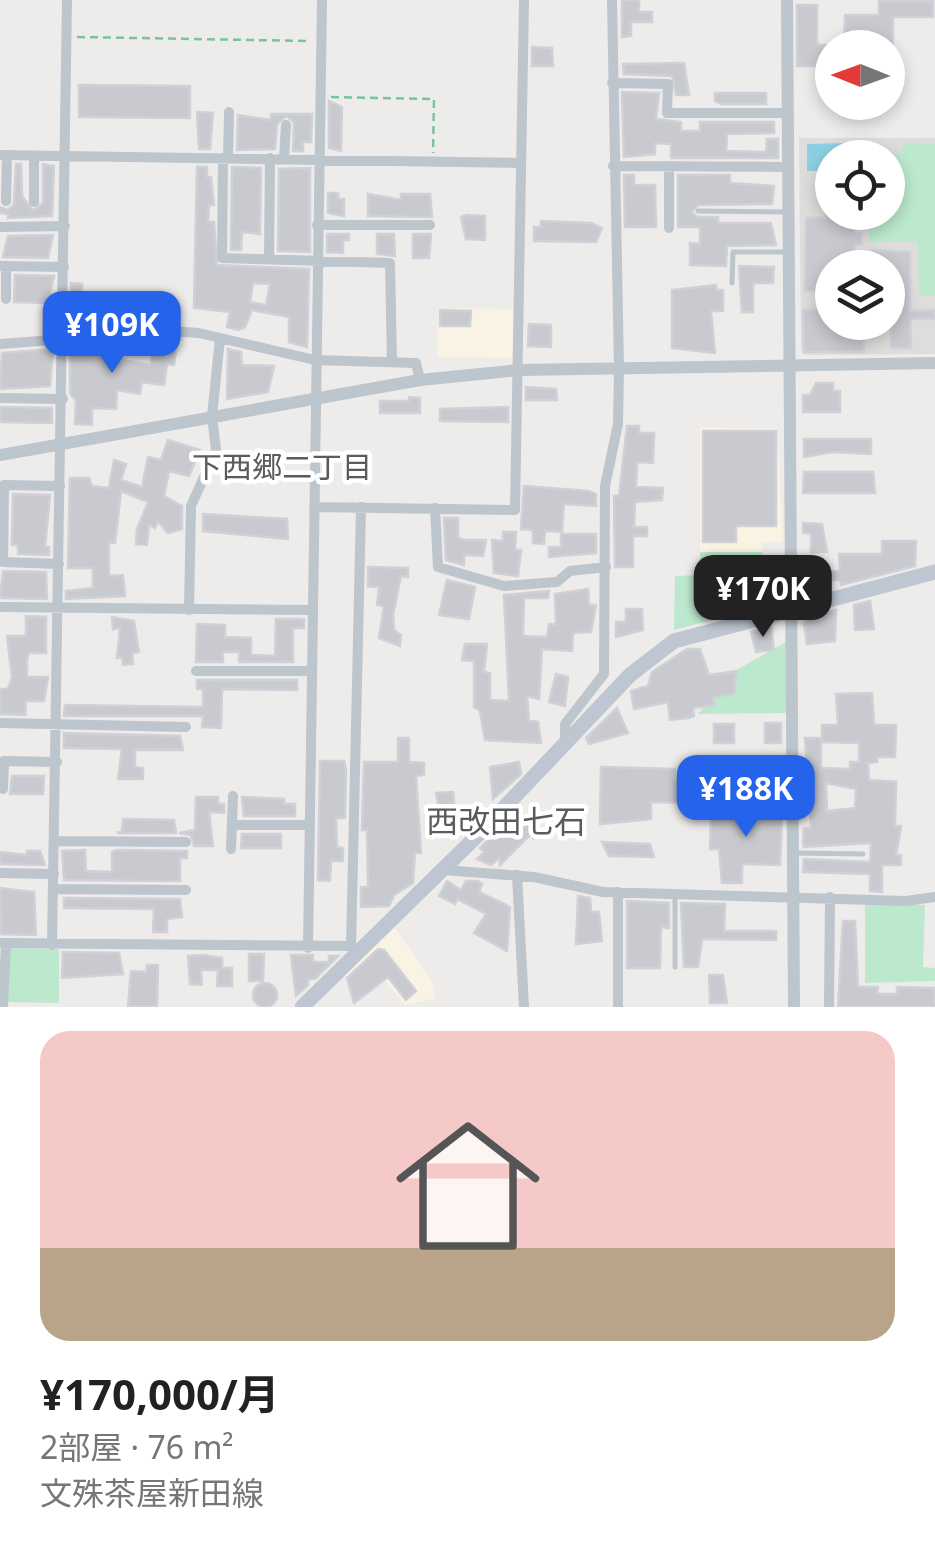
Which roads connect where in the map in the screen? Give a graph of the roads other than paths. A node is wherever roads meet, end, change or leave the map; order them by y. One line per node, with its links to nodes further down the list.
1 (67, 0): 12 (street)
2 (322, 0): 16 (street)
3 (524, 0): 17 (street)
4 (612, 0): 6 (street)
5 (788, 0): 8 (street)
6 (612, 84): 8 (street); 18 (street)
7 (228, 112): 13 (street)
8 (789, 113): 20 (street)
9 (286, 125): 15 (street)
10 (3, 155): 11 (street); 21 (street)
11 (34, 156): 12 (street); 22 (street)
12 (66, 156): 13 (street); 28 (street)
13 (225, 158): 14 (street); 31 (street)
14 (270, 158): 15 (street); 31 (street)
15 (284, 158): 16 (street)
16 (318, 158): 17 (street); 25 (street)
17 (521, 163): 45 (street)
18 (613, 166): 19 (street); 44 (street)
19 (669, 166): 20 (street); 29 (street)
20 (789, 168): 24 (street)
21 (6, 201)
22 (34, 202)
23 (698, 211): 24 (lane)
24 (788, 212): 30 (street)
25 (317, 225): 26 (street); 32 (street)
26 (430, 225)
27 (0, 226): 28 (street)
28 (65, 226): 34 (street)
29 (669, 228)
30 (788, 252): 35 (lane); 43 (street)
31 (269, 259): 32 (street)
32 (316, 260): 40 (street); 41 (street)
33 (3, 266): 34 (street); 36 (street)
34 (64, 267): 37 (street)
35 (732, 283)
36 (6, 298)
37 (61, 338): 38 (street); 39 (street); 48 (street)
38 (220, 338): 40 (street); 50 (street)
39 (0, 344)
40 (315, 360): 41 (street); 49 (street)
41 (392, 362): 46 (street)
42 (935, 363): 43 (street)
43 (787, 365): 44 (street); 62 (street)
44 (619, 369): 45 (street); 58 (street)
45 (519, 370): 46 (street); 56 (street)
46 (420, 380): 49 (street)
47 (0, 398): 48 (street)
48 (63, 398): 51 (street)
49 (316, 398): 50 (street); 54 (street)
50 (212, 416): 51 (street); 63 (street)
51 (61, 444): 52 (street); 53 (street)
52 (0, 455)
53 (60, 486): 57 (street); 57 (street)
54 (314, 507): 55 (street); 64 (street)
55 (361, 507): 56 (street); 95 (street)
56 (435, 508): 58 (street)
57 (59, 564): 61 (street)
58 (606, 567): 70 (street)
59 (935, 572): 62 (main road)
60 (0, 607): 61 (street)
61 (60, 608): 63 (street); 68 (street)
62 (793, 609): 70 (main road); 79 (street)
63 (189, 610): 64 (street)
64 (313, 610): 66 (street)
65 (196, 671): 66 (street)
66 (312, 671): 75 (street)
67 (0, 723): 68 (street)
68 (58, 726): 69 (street); 71 (street)
69 (186, 727)
70 (565, 744): 81 (main road)
71 (56, 762): 72 (street); 76 (street)
72 (3, 789)
73 (232, 796): 74 (street)
74 (233, 825): 75 (street); 78 (street)
75 (310, 825): 94 (street)
76 (54, 841): 77 (street); 83 (street)
77 (186, 842)
78 (231, 849)
79 (792, 853): 80 (lane); 89 (street)
80 (863, 854)
81 (444, 870): 84 (street); 95 (main road)
82 (0, 873): 83 (street)
83 (54, 874): 85 (street)
84 (517, 875): 87 (street); 99 (street)
85 (53, 889): 86 (street); 93 (street)
86 (186, 890)
87 (618, 892): 88 (street); 100 (street)
88 (676, 893): 89 (street); 96 (lane)
89 (794, 897): 90 (street); 101 (street)
90 (830, 897): 91 (street); 102 (street)
91 (935, 897)
92 (3, 943): 93 (street); 97 (street)
93 (52, 945): 94 (street)
94 (308, 948): 95 (street)
95 (353, 950): 98 (main road)
96 (675, 967)
97 (2, 1007)
98 (302, 1007)
99 (524, 1007)
100 (618, 1007)
101 (794, 1007)
102 (829, 1007)

